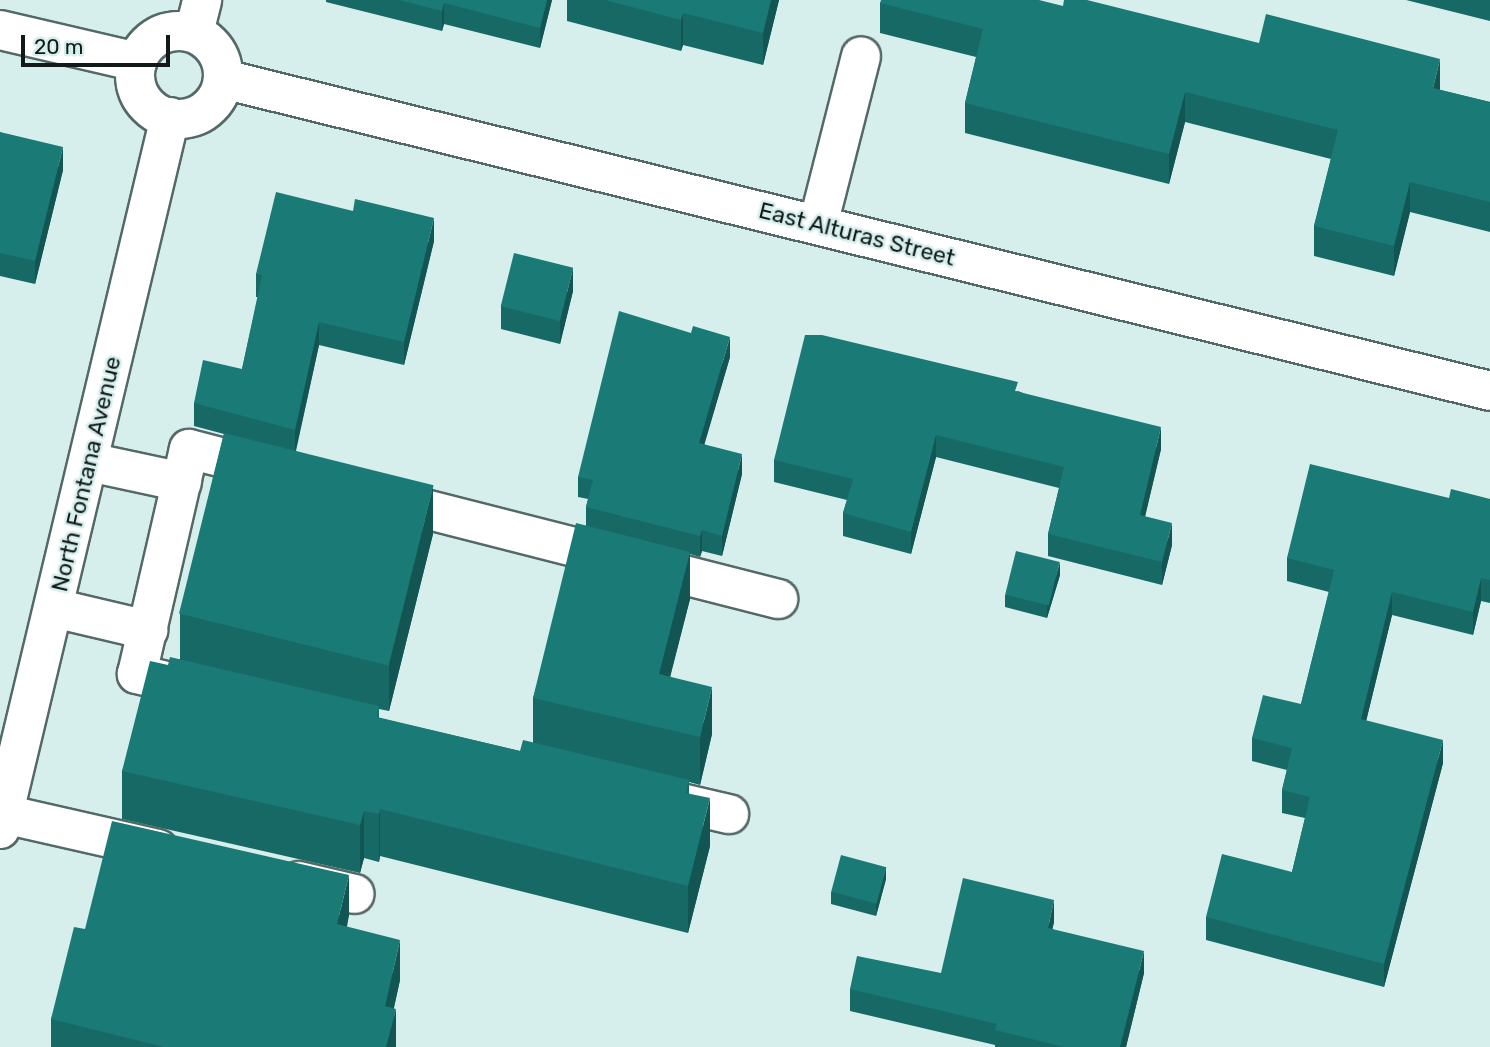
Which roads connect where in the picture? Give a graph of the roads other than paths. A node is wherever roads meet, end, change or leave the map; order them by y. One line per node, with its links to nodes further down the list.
1 (198, 17): 4 (street); 5 (street)
2 (0, 30): 4 (street)
3 (861, 56): 7 (street)
4 (137, 62): 6 (street)
5 (223, 79): 6 (street); 7 (street, East Alturas Street)
6 (170, 117): 9 (street, North Fontana Avenue)
7 (818, 225): 8 (street, East Alturas Street)
8 (1490, 391)
9 (89, 461): 11 (street); 14 (street, North Fontana Avenue)
10 (310, 480): 11 (street)
11 (182, 482): 15 (street)
12 (350, 490): 13 (street)
13 (779, 599)
14 (54, 608): 15 (street); 19 (street, North Fontana Avenue)
15 (148, 630): 16 (street)
16 (232, 696)
17 (622, 789): 18 (street)
18 (729, 814)
19 (2, 822): 20 (street)
20 (193, 857)
21 (261, 873): 22 (street)
22 (355, 894)

